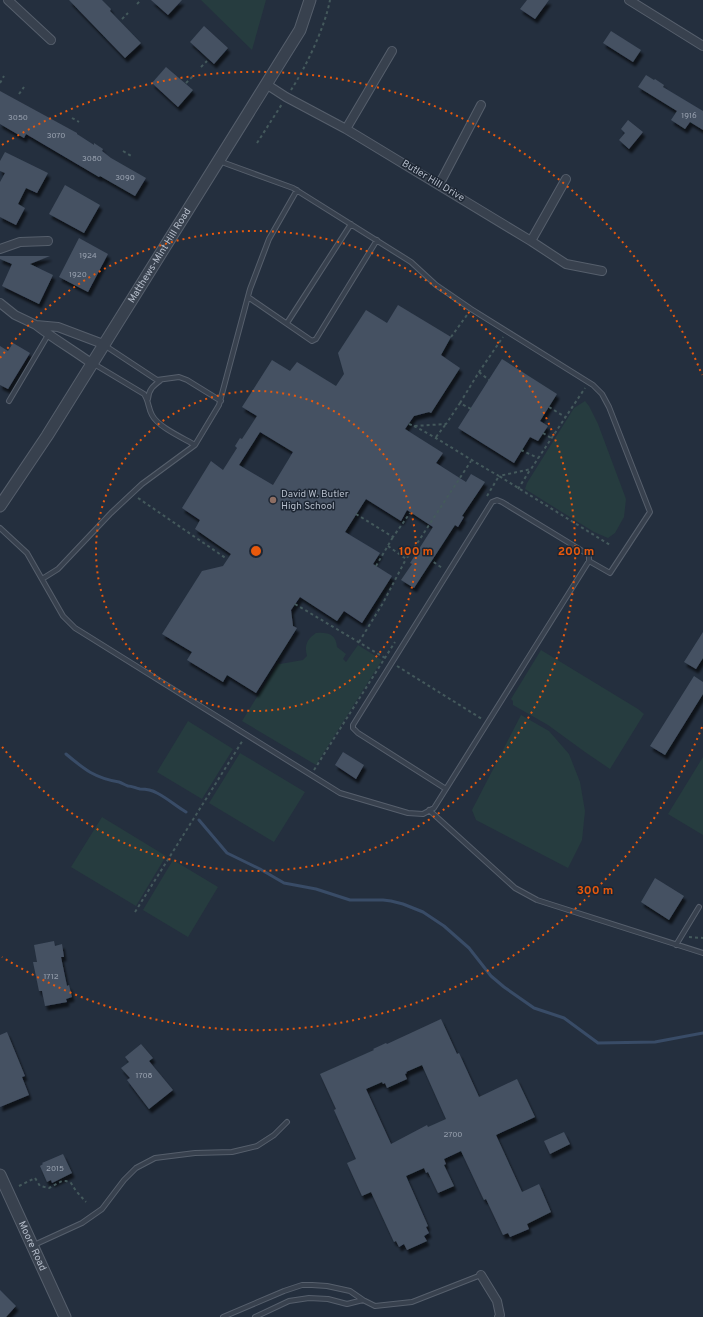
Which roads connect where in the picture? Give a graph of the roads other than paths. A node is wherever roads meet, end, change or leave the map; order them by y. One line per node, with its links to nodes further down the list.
1 (8, 0): 4 (street)
2 (310, 0): 7 (street, Matthews-Mint Hill Road)
3 (629, 0): 5 (street)
4 (51, 40)
5 (703, 46)
6 (392, 51): 9 (street)
7 (266, 84): 9 (street, Butler Hill Drive); 10 (street, Matthews-Mint Hill Road)
8 (482, 105): 12 (street)
9 (346, 129): 12 (street, Butler Hill Drive)
10 (218, 161): 13 (lane); 25 (street, Matthews-Mint Hill Road)
11 (566, 179): 17 (street)
12 (439, 185): 17 (street, Butler Hill Drive)
13 (297, 190): 14 (lane); 20 (lane)
14 (351, 224): 15 (lane); 22 (lane)
15 (377, 240): 22 (lane); 34 (lane)
16 (48, 241): 18 (street)
17 (531, 241): 19 (street, Butler Hill Drive)
18 (0, 249)
19 (602, 271)
20 (248, 297): 22 (lane); 29 (lane)
21 (0, 303): 23 (street)
22 (287, 323)
23 (36, 325): 24 (street); 25 (street)
24 (48, 335): 26 (street); 30 (lane)
25 (103, 344): 26 (street, Matthews-Mint Hill Road); 27 (lane)
26 (92, 363): 28 (lane); 32 (street, Matthews-Mint Hill Road)
27 (163, 379): 28 (lane); 29 (lane)
28 (148, 400): 31 (lane)
29 (221, 401): 31 (lane)
30 (9, 402)
31 (195, 446): 35 (lane)
32 (0, 506)
33 (0, 528): 35 (lane)
34 (589, 561): 36 (lane); 36 (lane)
35 (42, 579): 37 (lane)
36 (446, 789): 37 (lane)
37 (429, 810): 39 (lane)
38 (699, 907): 39 (lane)
39 (676, 945): 40 (lane)
40 (703, 954)
41 (287, 1122): 43 (lane)
42 (0, 1175): 43 (street, Moore Road)
43 (32, 1246): 46 (street, Moore Road)
44 (481, 1275): 45 (lane); 49 (street)
45 (363, 1300): 47 (lane); 48 (lane)
46 (65, 1317)
47 (223, 1317)
48 (255, 1317)
49 (499, 1317)

